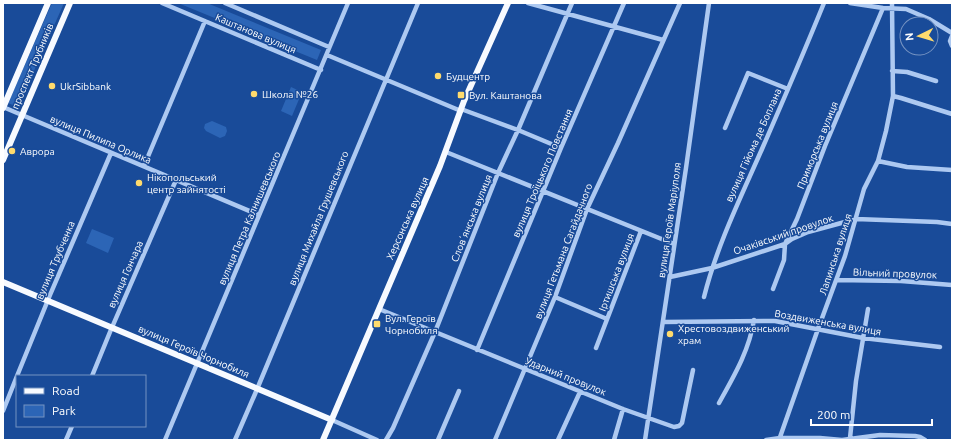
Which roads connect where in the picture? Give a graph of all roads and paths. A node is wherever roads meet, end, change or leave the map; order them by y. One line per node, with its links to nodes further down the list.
1 (48, 3): 32 (main road, проспект Трубників)
2 (70, 3): 35 (main road, проспект Трубників)
3 (162, 3): 19 (street, Каштанова вулиця)
4 (225, 3): 24 (street, Каштанова вулиця)
5 (348, 3): 24 (street, вулиця Петра Калнишевського)
6 (418, 3): 28 (street, вулиця Михайла Грушевського)
7 (508, 3): 33 (main road, Херсонська вулиця)
8 (528, 3): 18 (street)
9 (572, 3): 18 (street, Словʼянська вулиця)
10 (624, 3): 20 (street, вулиця Троїцького Повстання)
11 (680, 3): 22 (street, вулиця Гетьмана Сагайдачного)
12 (709, 3): 53 (street, вулиця Героїв Маріуполя)
13 (824, 3): 30 (street, вулиця Гійома де Боплана)
14 (850, 3): 16 (street)
15 (892, 3): 17 (street, Лапинська вулиця)
16 (883, 8): 17 (street); 54 (street, Приморська вулиця)
17 (891, 9): 21 (street); 27 (street, Лапинська вулиця)
18 (567, 14): 20 (street); 37 (street, Словʼянська вулиця)
19 (205, 21): 26 (street, Каштанова вулиця); 43 (street)
20 (614, 26): 22 (street); 38 (street, вулиця Троїцького Повстання)
21 (952, 34): 23 (street)
22 (663, 40): 48 (street, вулиця Гетьмана Сагайдачного)
23 (952, 46)
24 (330, 47): 25 (street, вулиця Петра Калнишевського)
25 (327, 55): 26 (street, вулиця Петра Калнишевського); 28 (street)
26 (321, 70): 49 (street, вулиця Петра Калнишевського)
27 (892, 71): 29 (street); 31 (street, Лапинська вулиця)
28 (385, 79): 33 (street); 82 (street, вулиця Михайла Грушевського)
29 (936, 81)
30 (788, 89): 36 (street); 55 (street, вулиця Гійома де Боплана)
31 (893, 96): 34 (street); 42 (street, Лапинська вулиця)
32 (3, 107): 35 (street, вулиця Пилипа Орлика)
33 (461, 110): 37 (street); 39 (main road, Херсонська вулиця)
34 (952, 114)
35 (22, 115): 40 (street, вулиця Пилипа Орлика); 41 (main road, проспект Трубників)
36 (725, 128)
37 (518, 130): 38 (street); 45 (street, Словʼянська вулиця)
38 (561, 148): 47 (street, вулиця Троїцького Повстання)
39 (446, 152): 45 (street); 64 (main road, Херсонська вулиця)
40 (111, 153): 43 (street, вулиця Пилипа Орлика); 63 (street, вулиця Трубченка)
41 (3, 160)
42 (878, 161): 44 (street); 50 (street, Лапинська вулиця)
43 (144, 166): 46 (street, вулиця Пилипа Орлика)
44 (952, 170)
45 (498, 173): 47 (street); 71 (street, Словʼянська вулиця)
46 (176, 180): 49 (street, вулиця Пилипа Орлика); 69 (street, вулиця Гончара)
47 (544, 190): 48 (street); 75 (street, вулиця Троїцького Повстання)
48 (587, 209): 52 (street); 61 (street, вулиця Гетьмана Сагайдачного)
49 (259, 215): 76 (street, вулиця Петра Калнишевського)
50 (856, 219): 51 (street, Очаківський провулок); 54 (street, Очаківський провулок); 57 (street, Лапинська вулиця)
51 (952, 224)
52 (642, 231): 53 (street); 66 (street, Іртишська вулиця)
53 (674, 244): 56 (street, вулиця Героїв Маріуполя)
54 (785, 244): 55 (street, Очаківський провулок); 60 (street, Приморська вулиця)
55 (712, 268): 56 (street, Очаківський провулок); 62 (street, вулиця Гійома де Боплана)
56 (670, 278): 68 (street, вулиця Героїв Маріуполя)
57 (837, 280): 59 (street, Вільний провулок); 70 (street, Лапинська вулиця)
58 (3, 282): 63 (main road, вулиця Героїв Чорнобиля)
59 (952, 285)
60 (773, 289)
61 (555, 297): 66 (street, Іртишська вулиця); 77 (street, вулиця Гетьмана Сагайдачного)
62 (704, 297)
63 (48, 300): 69 (main road, вулиця Героїв Чорнобиля); 79 (street, вулиця Трубченка)
64 (379, 309): 71 (street, Ударний провулок); 89 (main road, Херсонська вулиця)
65 (868, 309): 72 (street)
66 (607, 319): 74 (street, Іртишська вулиця)
67 (754, 320): 68 (street, Воздвиженська вулиця); 70 (street, Воздвиженська вулиця); 85 (street)
68 (663, 322): 88 (street, вулиця Героїв Маріуполя)
69 (112, 327): 76 (main road, вулиця Героїв Чорнобиля); 80 (street, вулиця Гончара)
70 (818, 328): 72 (street, Воздвиженська вулиця); 92 (street, Лапинська вулиця)
71 (435, 332): 75 (street, Ударний провулок); 98 (street, Словʼянська вулиця)
72 (864, 338): 73 (street, Воздвиженська вулиця); 91 (street)
73 (940, 347)
74 (596, 348)
75 (478, 350): 77 (street, Ударний провулок)
76 (198, 363): 82 (main road, вулиця Героїв Чорнобиля); 94 (street, вулиця Петра Калнишевського)
77 (524, 369): 84 (street, Ударний провулок); 100 (street, вулиця Гетьмана Сагайдачного)
78 (693, 370): 88 (street)
79 (17, 375)
80 (92, 375)
81 (16, 378): 87 (street, вулиця Трубченка)
82 (258, 388): 89 (main road, вулиця Героїв Чорнобиля); 95 (street, вулиця Михайла Грушевського)
83 (460, 391): 99 (street)
84 (580, 392): 86 (street, Ударний провулок); 101 (street)
85 (719, 403)
86 (623, 409): 88 (street, Ударний провулок); 102 (street)
87 (3, 411)
88 (648, 418): 103 (street, вулиця Героїв Маріуполя)
89 (332, 420): 96 (main road, Херсонська вулиця); 97 (street, вулиця Героїв Чорнобиля)
90 (72, 427): 93 (street)
91 (850, 438): 105 (street); 106 (street)
92 (780, 439): 104 (street); 105 (street)
93 (66, 440)
94 (165, 440)
95 (235, 440)
96 (323, 440)
97 (377, 440)
98 (386, 440)
99 (438, 440)
100 (495, 440)
101 (558, 440)
102 (614, 440)
103 (645, 440)
104 (766, 440)
105 (842, 440)
106 (925, 440)

